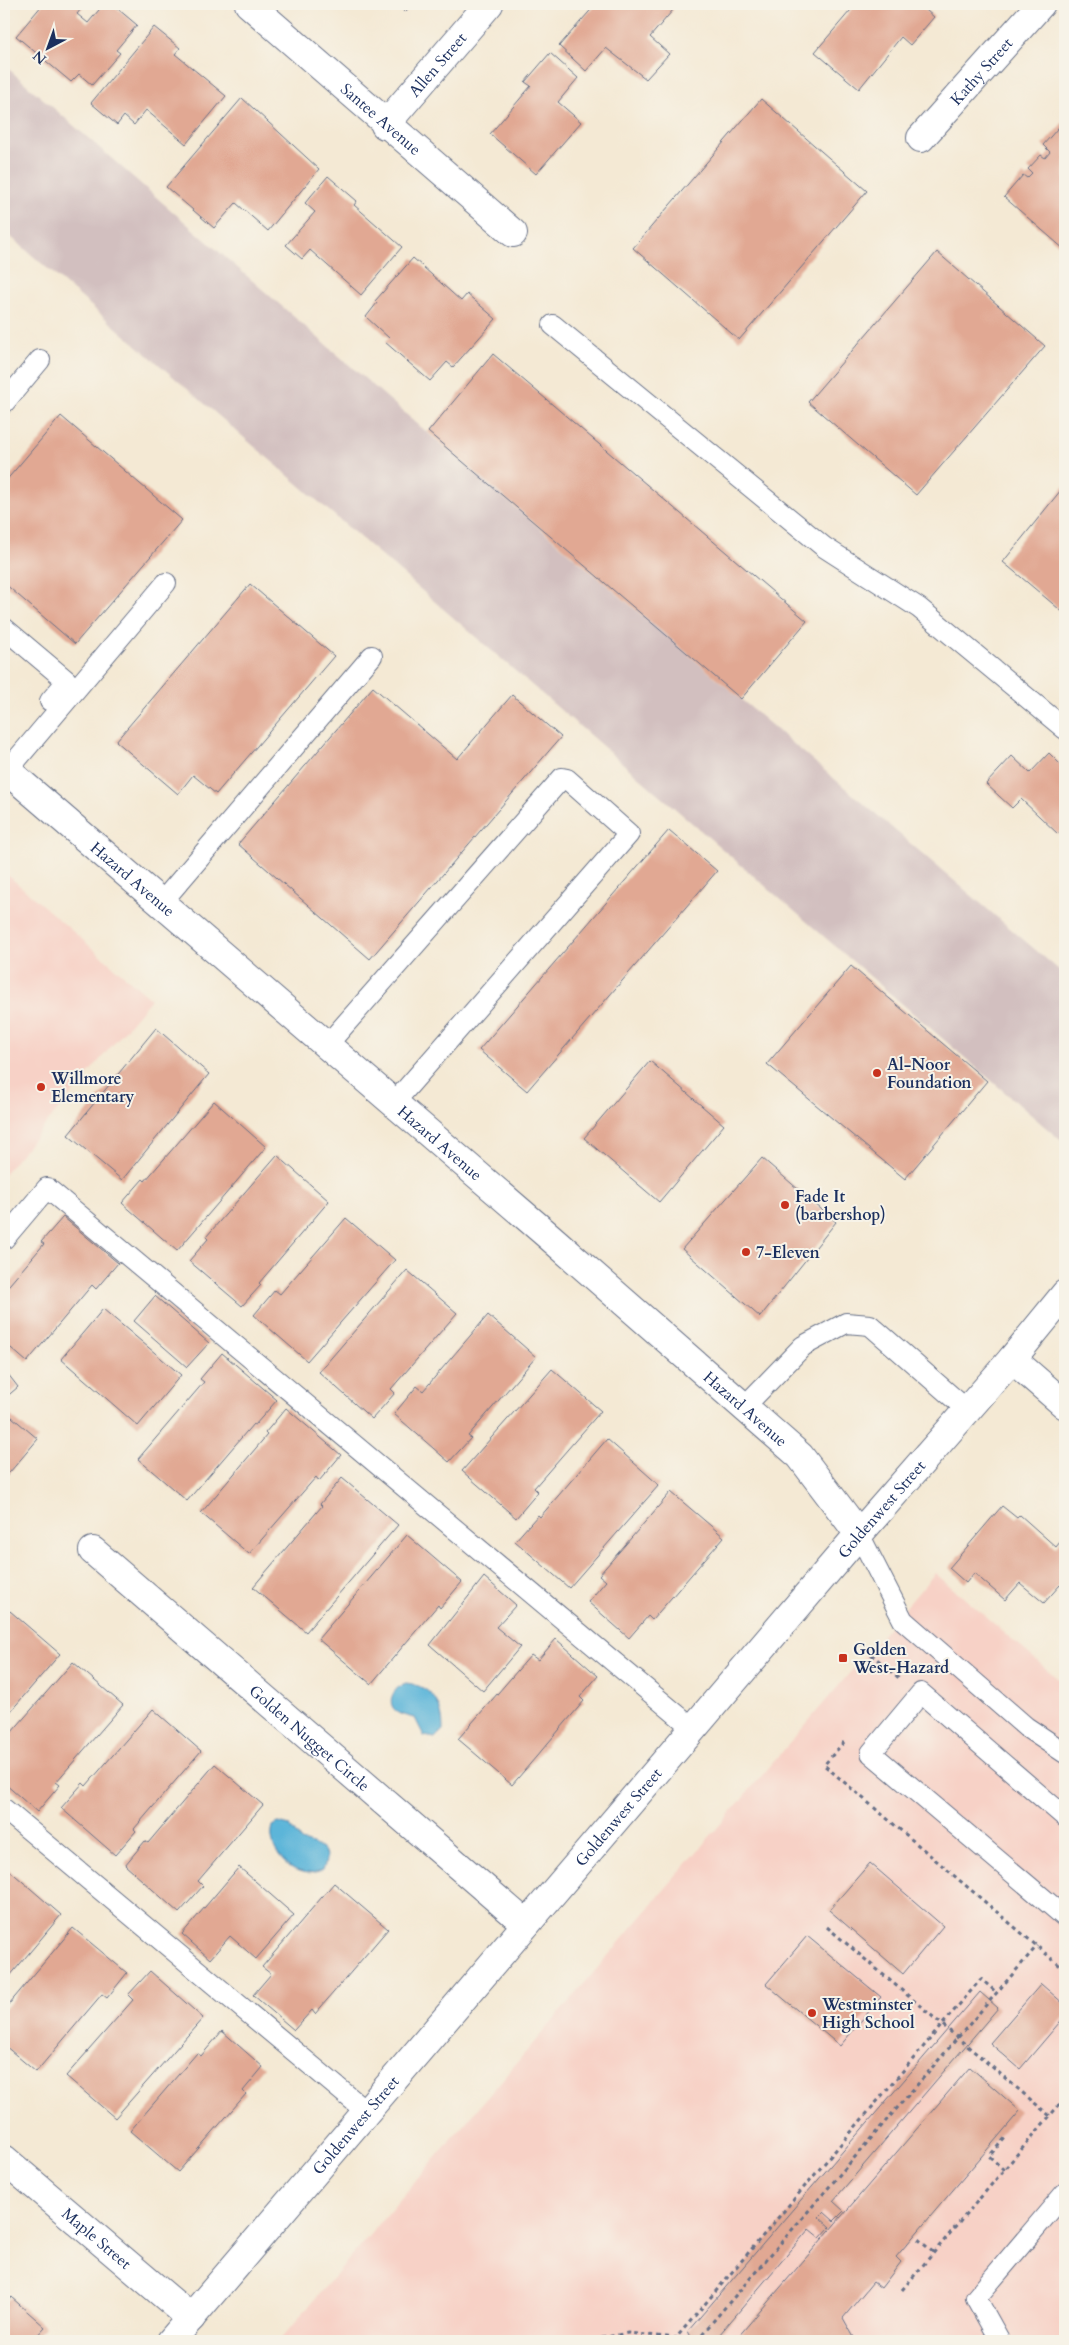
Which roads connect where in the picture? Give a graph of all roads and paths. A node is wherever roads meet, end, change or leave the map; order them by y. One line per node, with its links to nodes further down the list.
1 (249, 4): 4 (street, Santee Avenue)
2 (489, 4): 4 (street, Allen Street)
3 (1041, 4): 5 (street, Kathy Street)
4 (386, 125): 6 (street, Santee Avenue)
5 (922, 138)
6 (513, 233)
7 (553, 325): 13 (lane)
8 (40, 360): 9 (lane)
9 (4, 403)
10 (166, 583): 14 (lane)
11 (4, 628): 14 (lane)
12 (372, 656): 15 (lane)
13 (1065, 730)
14 (5, 765): 15 (street, Hazard Avenue)
15 (161, 903): 16 (street, Hazard Avenue)
16 (327, 1045): 17 (street, Hazard Avenue); 17 (lane)
17 (393, 1104): 22 (street, Hazard Avenue)
18 (4, 1239): 26 (lane)
19 (1065, 1294): 20 (street, Goldenwest Street)
20 (1012, 1359): 21 (street); 23 (street, Goldenwest Street)
21 (1065, 1405)
22 (744, 1407): 23 (lane); 24 (street, Hazard Avenue)
23 (967, 1410): 24 (street, Goldenwest Street)
24 (859, 1534): 26 (street, Goldenwest Street); 27 (lane)
25 (93, 1551): 31 (street, Golden Nugget Circle)
26 (694, 1729): 31 (street, Goldenwest Street)
27 (1065, 1753)
28 (4, 1809): 38 (lane)
29 (1065, 1817): 30 (lane)
30 (1065, 1917)
31 (526, 1924): 38 (street, Goldenwest Street)
32 (826, 1927): 35 (path)
33 (1037, 1946): 34 (path)
34 (996, 1992): 35 (path); 36 (path)
35 (941, 2023): 36 (path); 48 (path)
36 (957, 2037): 39 (path); 51 (path)
37 (1065, 2098): 39 (path)
38 (367, 2112): 47 (street, Goldenwest Street)
39 (1050, 2116): 42 (path)
40 (1007, 2136): 42 (path)
41 (4, 2159): 47 (street, Maple Street)
42 (1004, 2170): 45 (path)
43 (1065, 2194): 52 (lane)
44 (918, 2239): 45 (path)
45 (934, 2253): 46 (path)
46 (902, 2290)
47 (191, 2318): 49 (street, Goldenwest Street)
48 (677, 2340): 50 (path)
49 (172, 2341)
50 (586, 2341)
51 (708, 2341)
52 (1000, 2341)

